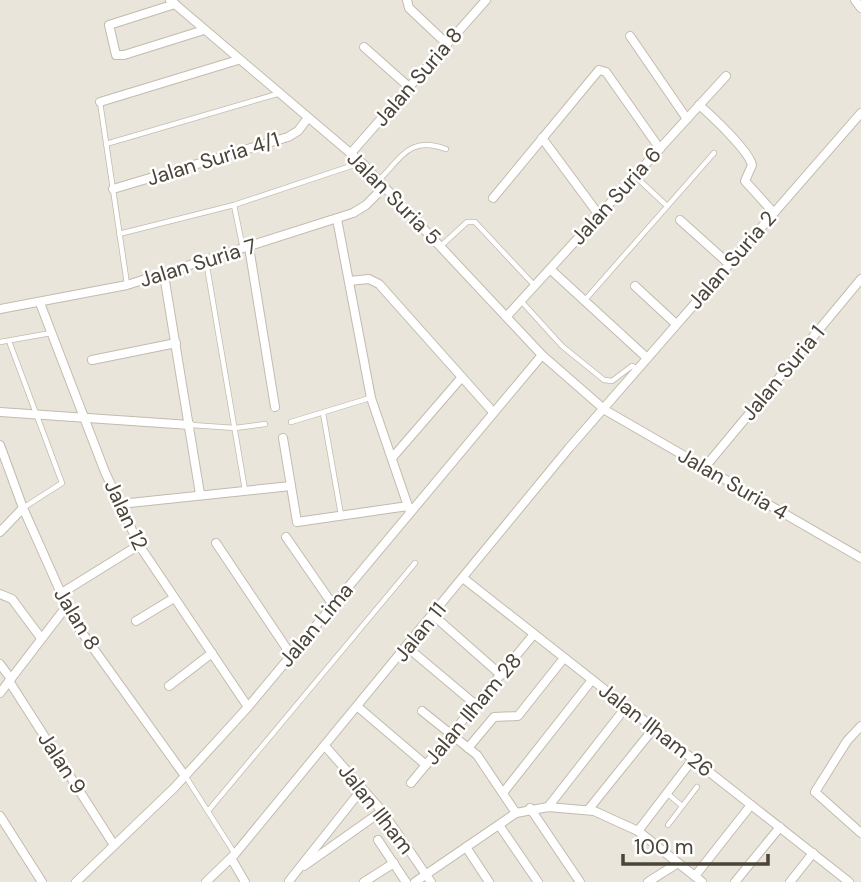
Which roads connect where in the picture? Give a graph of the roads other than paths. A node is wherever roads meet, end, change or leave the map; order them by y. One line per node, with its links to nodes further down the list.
1 (407, 0): 8 (street)
2 (485, 0): 8 (street, Jalan Suria 8)
3 (855, 0): 5 (street)
4 (173, 2): 6 (street, Jalan Suria 5); 6 (street)
5 (861, 8)
6 (204, 30): 10 (street, Jalan Suria 5)
7 (630, 36): 18 (street)
8 (447, 44): 12 (street, Jalan Suria 8)
9 (364, 47): 12 (street)
10 (238, 60): 13 (street, Jalan Suria 5); 14 (street)
11 (726, 76): 15 (street, Jalan Suria 6)
12 (409, 88): 23 (street, Jalan Suria 8)
13 (277, 94): 17 (street, Jalan Suria 5); 20 (lane)
14 (100, 102): 20 (lane)
15 (699, 105): 18 (street, Jalan Suria 6); 32 (street)
16 (861, 113): 32 (street, Jalan Suria 2)
17 (307, 119): 23 (street, Jalan Suria 5); 28 (street, Jalan Suria 4/1)
18 (687, 119): 22 (street, Jalan Suria 6)
19 (542, 138): 22 (street); 29 (street); 33 (street)
20 (106, 144): 28 (lane)
21 (446, 149): 27 (lane)
22 (660, 149): 26 (street, Jalan Suria 6)
23 (351, 153): 25 (street, Jalan Suria 5)
24 (713, 153): 31 (lane)
25 (362, 163): 27 (street, Jalan Suria 5); 30 (lane)
26 (635, 176): 31 (lane); 33 (street, Jalan Suria 6)
27 (381, 184): 34 (street, Jalan Suria 7); 37 (street, Jalan Suria 5)
28 (113, 189): 36 (lane)
29 (493, 198)
30 (234, 205): 36 (lane); 38 (lane)
31 (667, 206): 49 (lane)
32 (773, 212): 40 (street, Jalan Suria 2)
33 (599, 215): 41 (street, Jalan Suria 6)
34 (337, 219): 38 (street, Jalan Suria 7); 44 (street)
35 (680, 220): 40 (street)
36 (119, 234): 45 (lane)
37 (442, 245): 46 (lane); 52 (street, Jalan Suria 5)
38 (246, 248): 39 (street, Jalan Suria 7); 64 (street)
39 (206, 261): 42 (street, Jalan Suria 7); 74 (lane)
40 (729, 264): 53 (street, Jalan Suria 2)
41 (550, 269): 46 (street, Jalan Suria 6); 49 (street)
42 (164, 275): 45 (street, Jalan Suria 7); 57 (street)
43 (861, 279): 78 (street, Jalan Suria 1)
44 (349, 281): 62 (street); 63 (street)
45 (127, 285): 50 (street, Jalan Suria 7)
46 (535, 286): 48 (street, Jalan Suria 6)
47 (635, 286): 53 (street)
48 (521, 301): 52 (street, Jalan Suria 6); 61 (lane)
49 (585, 301): 59 (street)
50 (40, 303): 51 (street, Jalan Suria 7); 54 (street, Jalan 12)
51 (0, 309)
52 (507, 316): 58 (street, Jalan Suria 5)
53 (677, 324): 59 (street, Jalan Suria 2)
54 (52, 333): 55 (lane); 70 (street, Jalan 12)
55 (9, 341): 56 (lane); 69 (lane)
56 (0, 342)
57 (176, 343): 60 (street); 73 (street)
58 (542, 355): 65 (street, Jalan Suria 5); 68 (street, Jalan Lima)
59 (647, 358): 61 (street, Jalan Suria 2)
60 (92, 360)
61 (638, 369): 65 (street, Jalan Suria 2)
62 (462, 377): 68 (street); 77 (street)
63 (371, 398): 67 (lane); 77 (street)
64 (275, 407)
65 (605, 410): 78 (street, Jalan Suria 4); 94 (street, Jalan 11)
66 (0, 412): 69 (street)
67 (323, 412): 71 (lane); 87 (lane)
68 (493, 412): 86 (street, Jalan Lima)
69 (34, 414): 70 (street); 85 (lane)
70 (84, 418): 73 (street); 84 (street, Jalan 12)
71 (291, 422)
72 (265, 424): 74 (lane)
73 (190, 425): 74 (lane); 83 (street)
74 (235, 428): 82 (lane)
75 (283, 438): 81 (street)
76 (0, 445): 79 (street, Jalan 8)
77 (391, 458): 86 (street)
78 (705, 467): 92 (street, Jalan Suria 4)
79 (9, 470): 80 (street); 85 (street, Jalan 8)
80 (0, 476)
81 (290, 486): 82 (street); 87 (street)
82 (246, 490): 83 (street)
83 (200, 494): 84 (street)
84 (120, 504): 91 (street, Jalan 12)
85 (23, 508): 88 (street); 96 (street, Jalan 8)
86 (409, 509): 87 (street); 98 (street, Jalan Lima)
87 (341, 516)
88 (0, 532)
89 (286, 537): 98 (street)
90 (216, 543): 106 (street)
91 (139, 545): 96 (street); 97 (street, Jalan 12)
92 (861, 558)
93 (415, 563): 137 (lane)
94 (463, 578): 100 (street, Jalan 11); 102 (street, Jalan Ilham 26)
95 (0, 594): 103 (street)
96 (60, 594): 99 (street, Jalan 8)
97 (174, 598): 101 (street); 105 (street, Jalan 12)
98 (333, 605): 106 (street, Jalan Lima)
99 (66, 607): 103 (street); 126 (street, Jalan 8)
100 (433, 615): 104 (street, Jalan 11); 109 (street)
101 (136, 621)
102 (534, 634): 107 (street, Jalan Ilham 26); 109 (street, Jalan Ilham 28)
103 (41, 638): 110 (street)
104 (407, 647): 114 (street); 117 (street, Jalan 11)
105 (212, 653): 112 (street); 116 (street, Jalan 12)
106 (291, 655): 116 (street, Jalan Lima)
107 (564, 658): 111 (street, Jalan Ilham 26); 123 (street)
108 (0, 664): 110 (street, Jalan 9)
109 (501, 675): 114 (street, Jalan Ilham 28)
110 (10, 680): 113 (street); 147 (street, Jalan 9)
111 (592, 680): 115 (street, Jalan Ilham 26); 130 (street)
112 (169, 686)
113 (0, 693)
114 (476, 705): 121 (street, Jalan Ilham 28)
115 (626, 706): 120 (street, Jalan Ilham 26); 134 (street)
116 (248, 707): 126 (street, Jalan Lima)
117 (358, 707): 122 (street, Jalan 11); 125 (street)
118 (422, 710): 121 (street)
119 (861, 726): 145 (street)
120 (654, 728): 124 (street, Jalan Ilham 26); 136 (street)
121 (450, 735): 123 (street); 125 (street, Jalan Ilham 28)
122 (325, 746): 129 (street, Jalan Ilham); 150 (street, Jalan 11)
123 (468, 748): 130 (street)
124 (693, 760): 131 (street); 132 (street, Jalan Ilham 26)
125 (426, 765): 127 (street, Jalan Ilham 28)
126 (185, 776): 137 (lane); 147 (street, Jalan Lima)
127 (411, 783)
128 (697, 787): 133 (lane)
129 (362, 789): 138 (street, Jalan Ilham); 153 (street)
130 (503, 793): 139 (street)
131 (667, 793): 133 (lane); 144 (street)
132 (751, 804): 143 (street, Jalan Ilham 26); 155 (street)
133 (682, 806): 142 (lane)
134 (548, 807): 135 (street, Jalan Ilham); 136 (street, Jalan Ilham)
135 (530, 808): 139 (street, Jalan Ilham); 167 (street)
136 (588, 810): 144 (street, Jalan Ilham)
137 (208, 811): 150 (lane)
138 (382, 811): 153 (street); 154 (street, Jalan Ilham)
139 (516, 813): 141 (street, Jalan Ilham)
140 (0, 816): 158 (street)
141 (499, 825): 148 (street, Jalan Ilham); 166 (street)
142 (668, 825)
143 (780, 828): 149 (street, Jalan Ilham 26); 169 (street)
144 (638, 831): 152 (street, Jalan Ilham)
145 (861, 834)
146 (378, 839): 151 (street)
147 (114, 845): 159 (street, Jalan Lima)
148 (466, 847): 154 (street, Jalan Ilham); 165 (street)
149 (813, 853): 156 (street, Jalan Ilham 26); 170 (street)
150 (233, 856): 160 (street, Jalan 11); 161 (street)
151 (394, 863): 162 (street); 163 (street)
152 (678, 863): 155 (street, Jalan Ilham); 168 (street)
153 (298, 870): 157 (street)
154 (428, 878): 164 (street)
155 (699, 879)
156 (838, 879): 171 (street, Jalan Ilham 26)
157 (289, 881)
158 (42, 882)
159 (76, 882)
160 (206, 882)
161 (245, 882)
162 (364, 882)
163 (406, 882)
164 (415, 882)
165 (489, 882)
166 (538, 882)
167 (580, 882)
168 (648, 882)
169 (735, 882)
170 (790, 882)
171 (849, 882)

